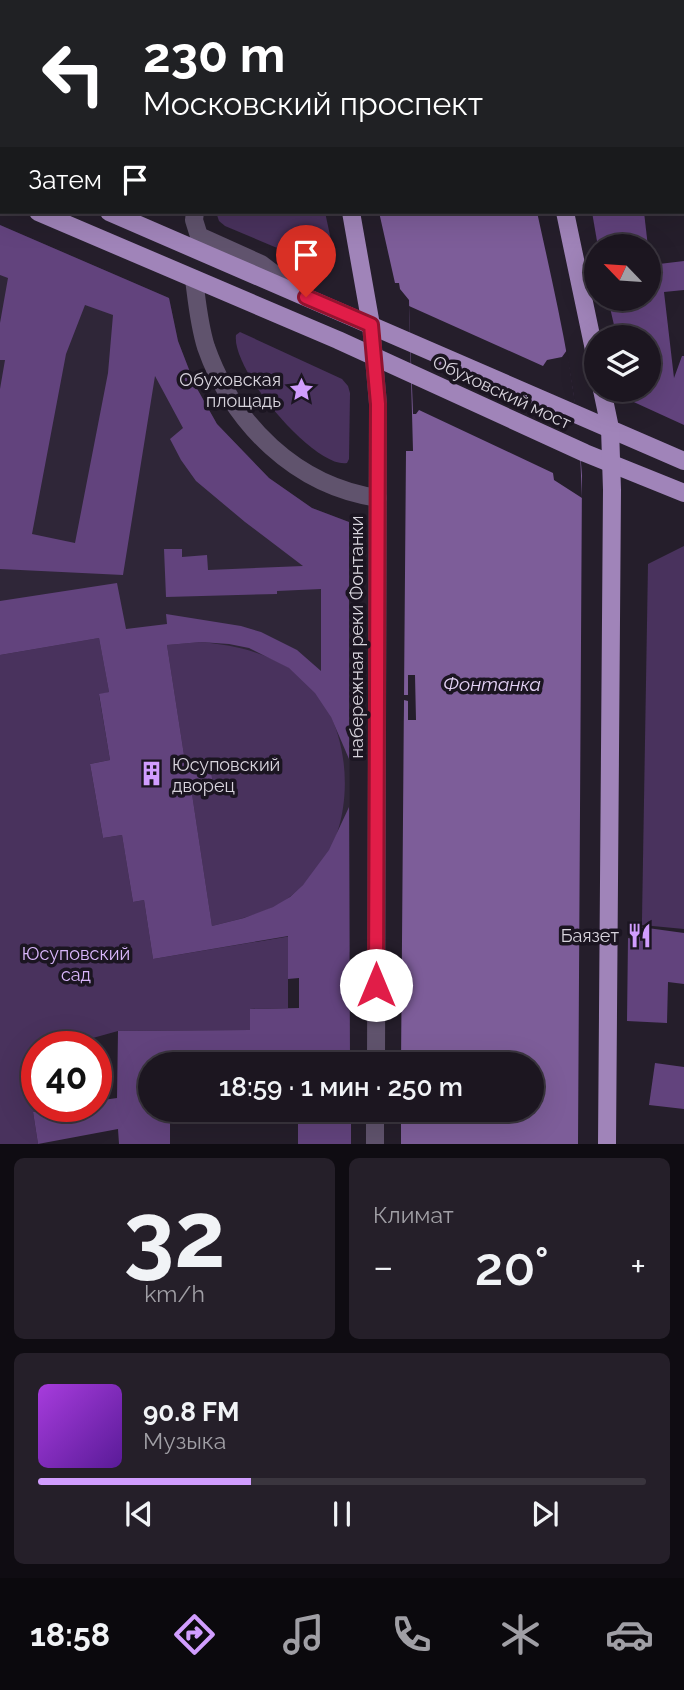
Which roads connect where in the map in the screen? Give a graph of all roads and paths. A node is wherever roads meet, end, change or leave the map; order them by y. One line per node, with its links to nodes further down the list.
1 (43, 214): 6 (main road, Обуховский мост)
2 (114, 214): 7 (main road, Обуховский мост)
3 (195, 214): 7 (street)
4 (351, 214): 8 (main road, набережная реки Фонтанки)
5 (565, 214): 9 (main road)
6 (194, 279): 10 (main road, Обуховский мост); 16 (street)
7 (306, 297): 8 (main road, Обуховский мост)
8 (371, 325): 10 (street, набережная реки Фонтанки); 12 (main road, Обуховский мост)
9 (589, 325)
10 (374, 356): 14 (main road, Обуховский мост); 16 (street, набережная реки Фонтанки)
11 (605, 402): 12 (main road)
12 (610, 428): 13 (main road, Обуховский мост); 14 (main road)
13 (684, 461)
14 (612, 463): 15 (main road, Обуховский мост); 20 (main road)
15 (684, 494)
16 (378, 498): 17 (street, набережная реки Фонтанки)
17 (376, 1052)
18 (375, 1122): 19 (street)
19 (375, 1144)
20 (607, 1144)

